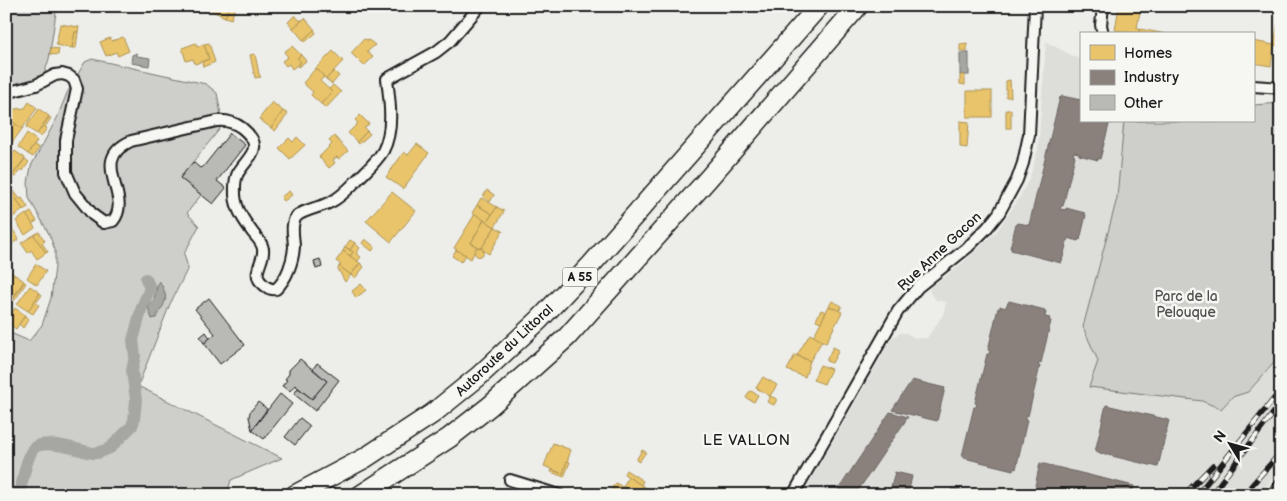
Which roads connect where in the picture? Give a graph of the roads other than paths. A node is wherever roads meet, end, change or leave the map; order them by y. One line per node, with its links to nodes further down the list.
1 (480, 6): 9 (street)
2 (818, 6): 12 (highway, Autoroute du Littoral / A 55)
3 (858, 6): 13 (highway, A 55)
4 (1035, 6): 15 (street, Rue Anne Gacon)
5 (1103, 6): 6 (street)
6 (1102, 32)
7 (1254, 86): 8 (street)
8 (1281, 88)
9 (6, 93)
10 (510, 480): 14 (street)
11 (1281, 486): 16 (street)
12 (295, 495)
13 (361, 495)
14 (559, 495)
15 (793, 495)
16 (1274, 495)

